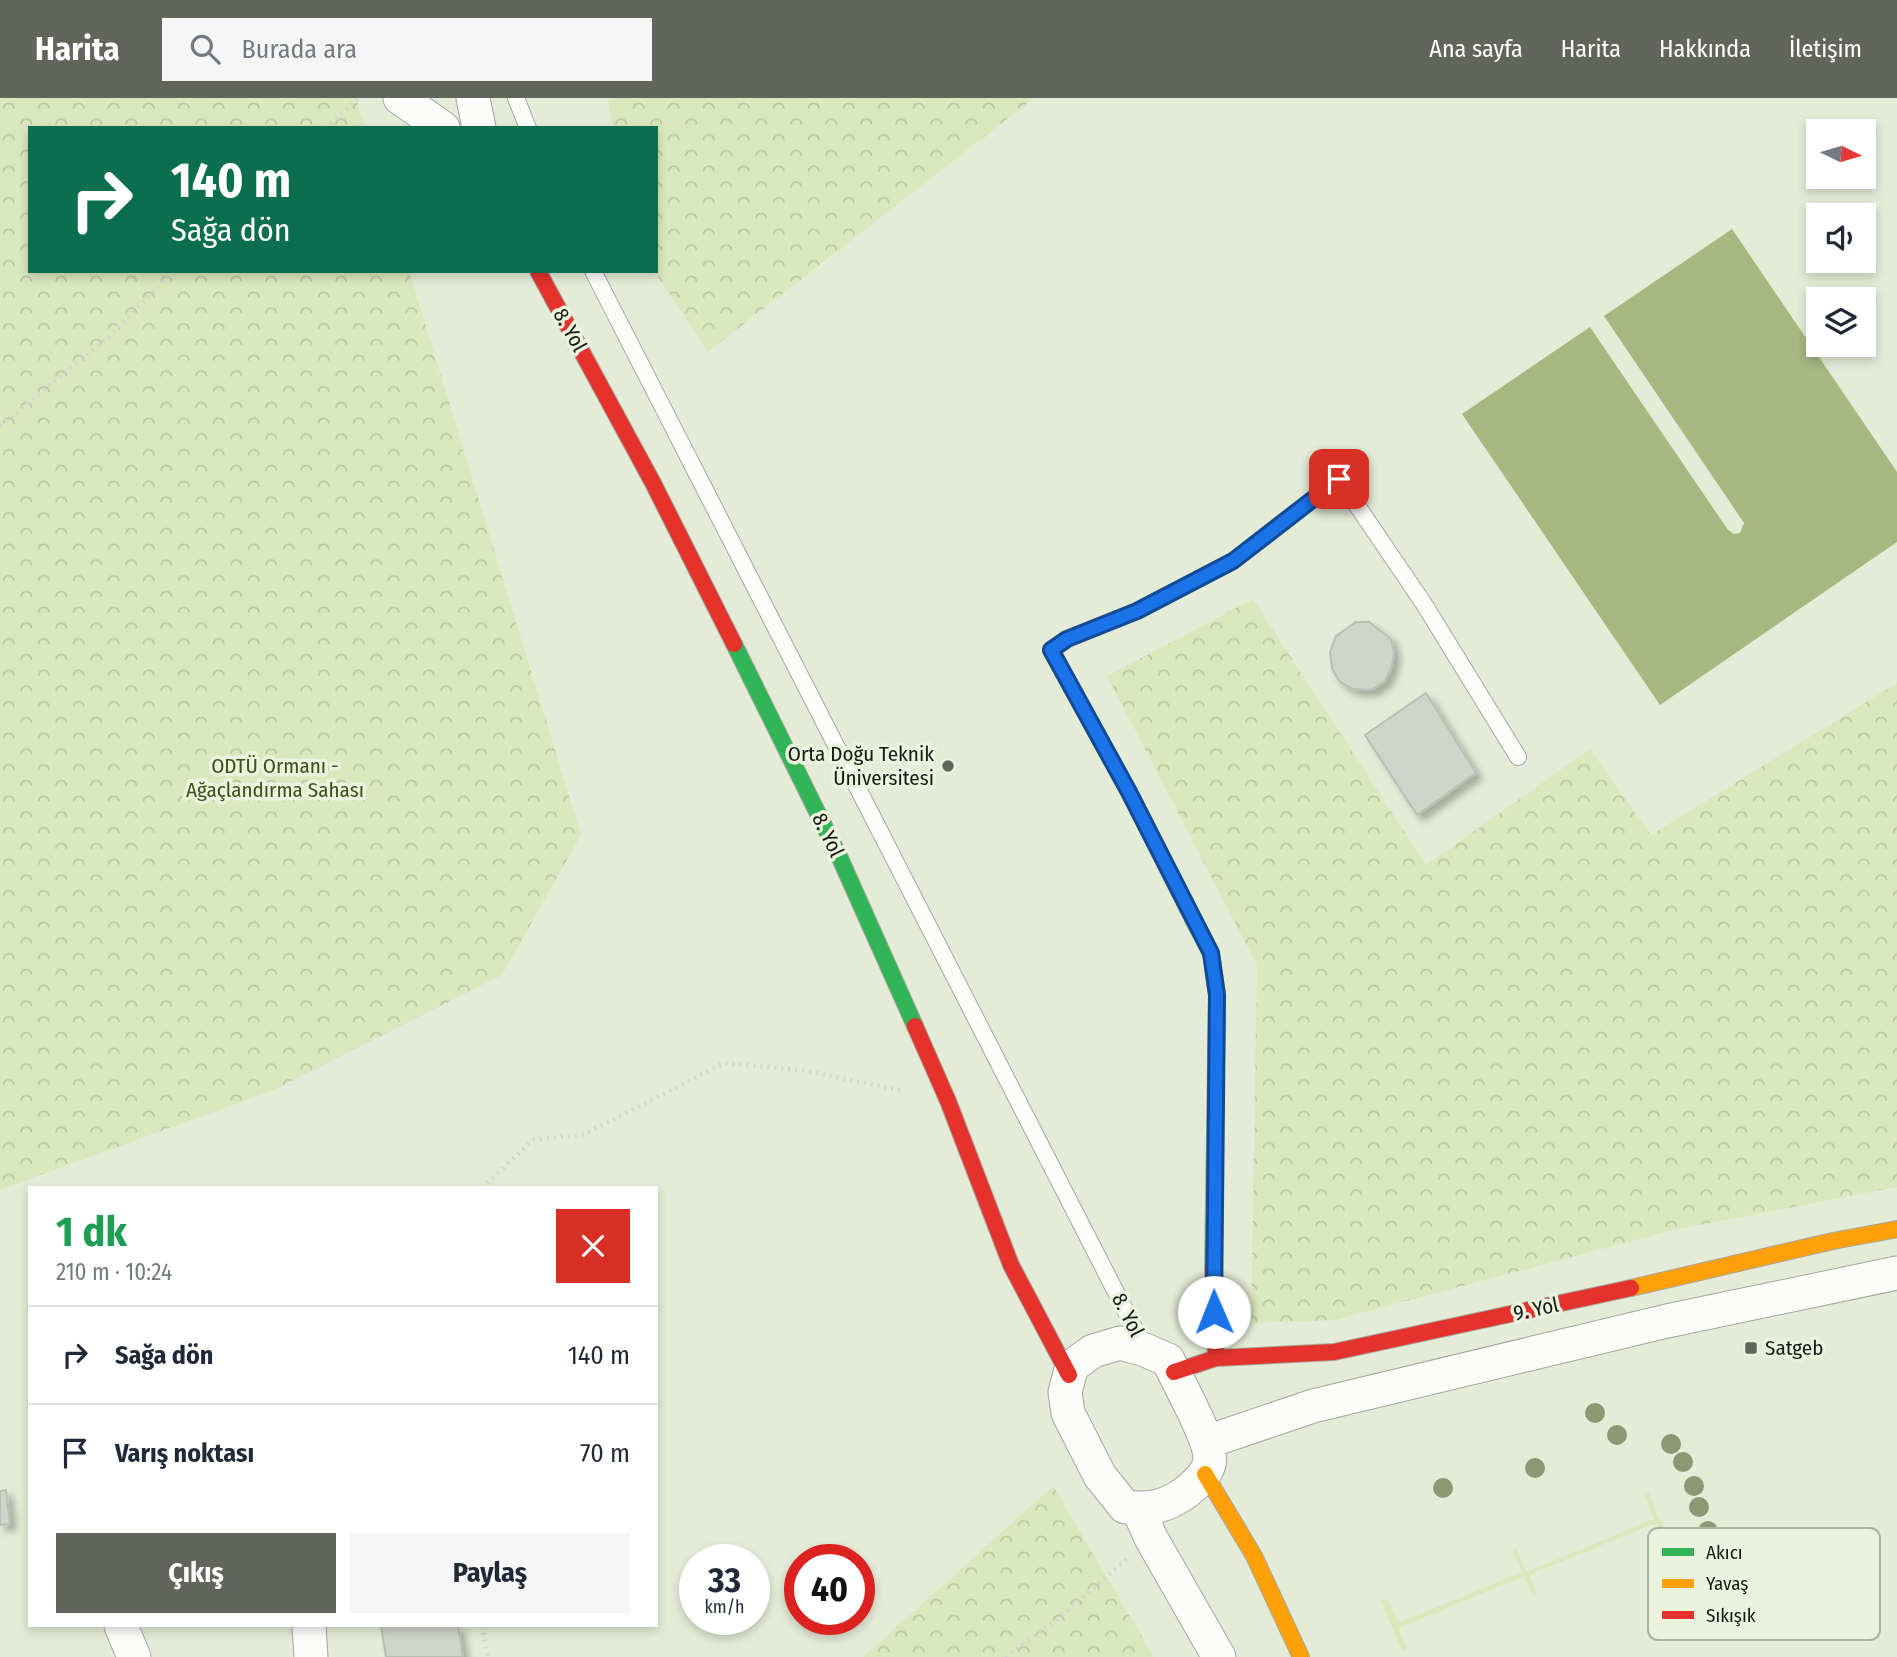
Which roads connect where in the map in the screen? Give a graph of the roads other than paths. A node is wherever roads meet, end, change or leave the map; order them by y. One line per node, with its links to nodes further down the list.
1 (400, 98): 4 (street)
2 (473, 98): 5 (street)
3 (516, 98): 6 (lane)
4 (440, 126)
5 (479, 126)
6 (527, 126)
7 (539, 273): 18 (street, 8. Yol)
8 (594, 273): 15 (lane, 8. Yol)
9 (1137, 611): 10 (lane); 16 (street)
10 (1518, 757)
11 (1897, 1229): 13 (street, 9. Yol)
12 (1897, 1272): 14 (street, 9. Yol)
13 (1650, 1284): 14 (street); 16 (street, 9. Yol)
14 (1667, 1321): 19 (street, 9. Yol)
15 (1145, 1350): 17 (street, 8. Yol); 18 (street, 8. Yol)
16 (1216, 1358): 17 (street, 9. Yol)
17 (1174, 1372): 19 (street, 8. Yol)
18 (1069, 1375): 20 (street)
19 (1206, 1458): 20 (street); 26 (street, 8. Yol)
20 (1144, 1523): 25 (street)
21 (121, 1627): 23 (street)
22 (309, 1627): 24 (street)
23 (134, 1657)
24 (311, 1657)
25 (1219, 1657)
26 (1301, 1657)

